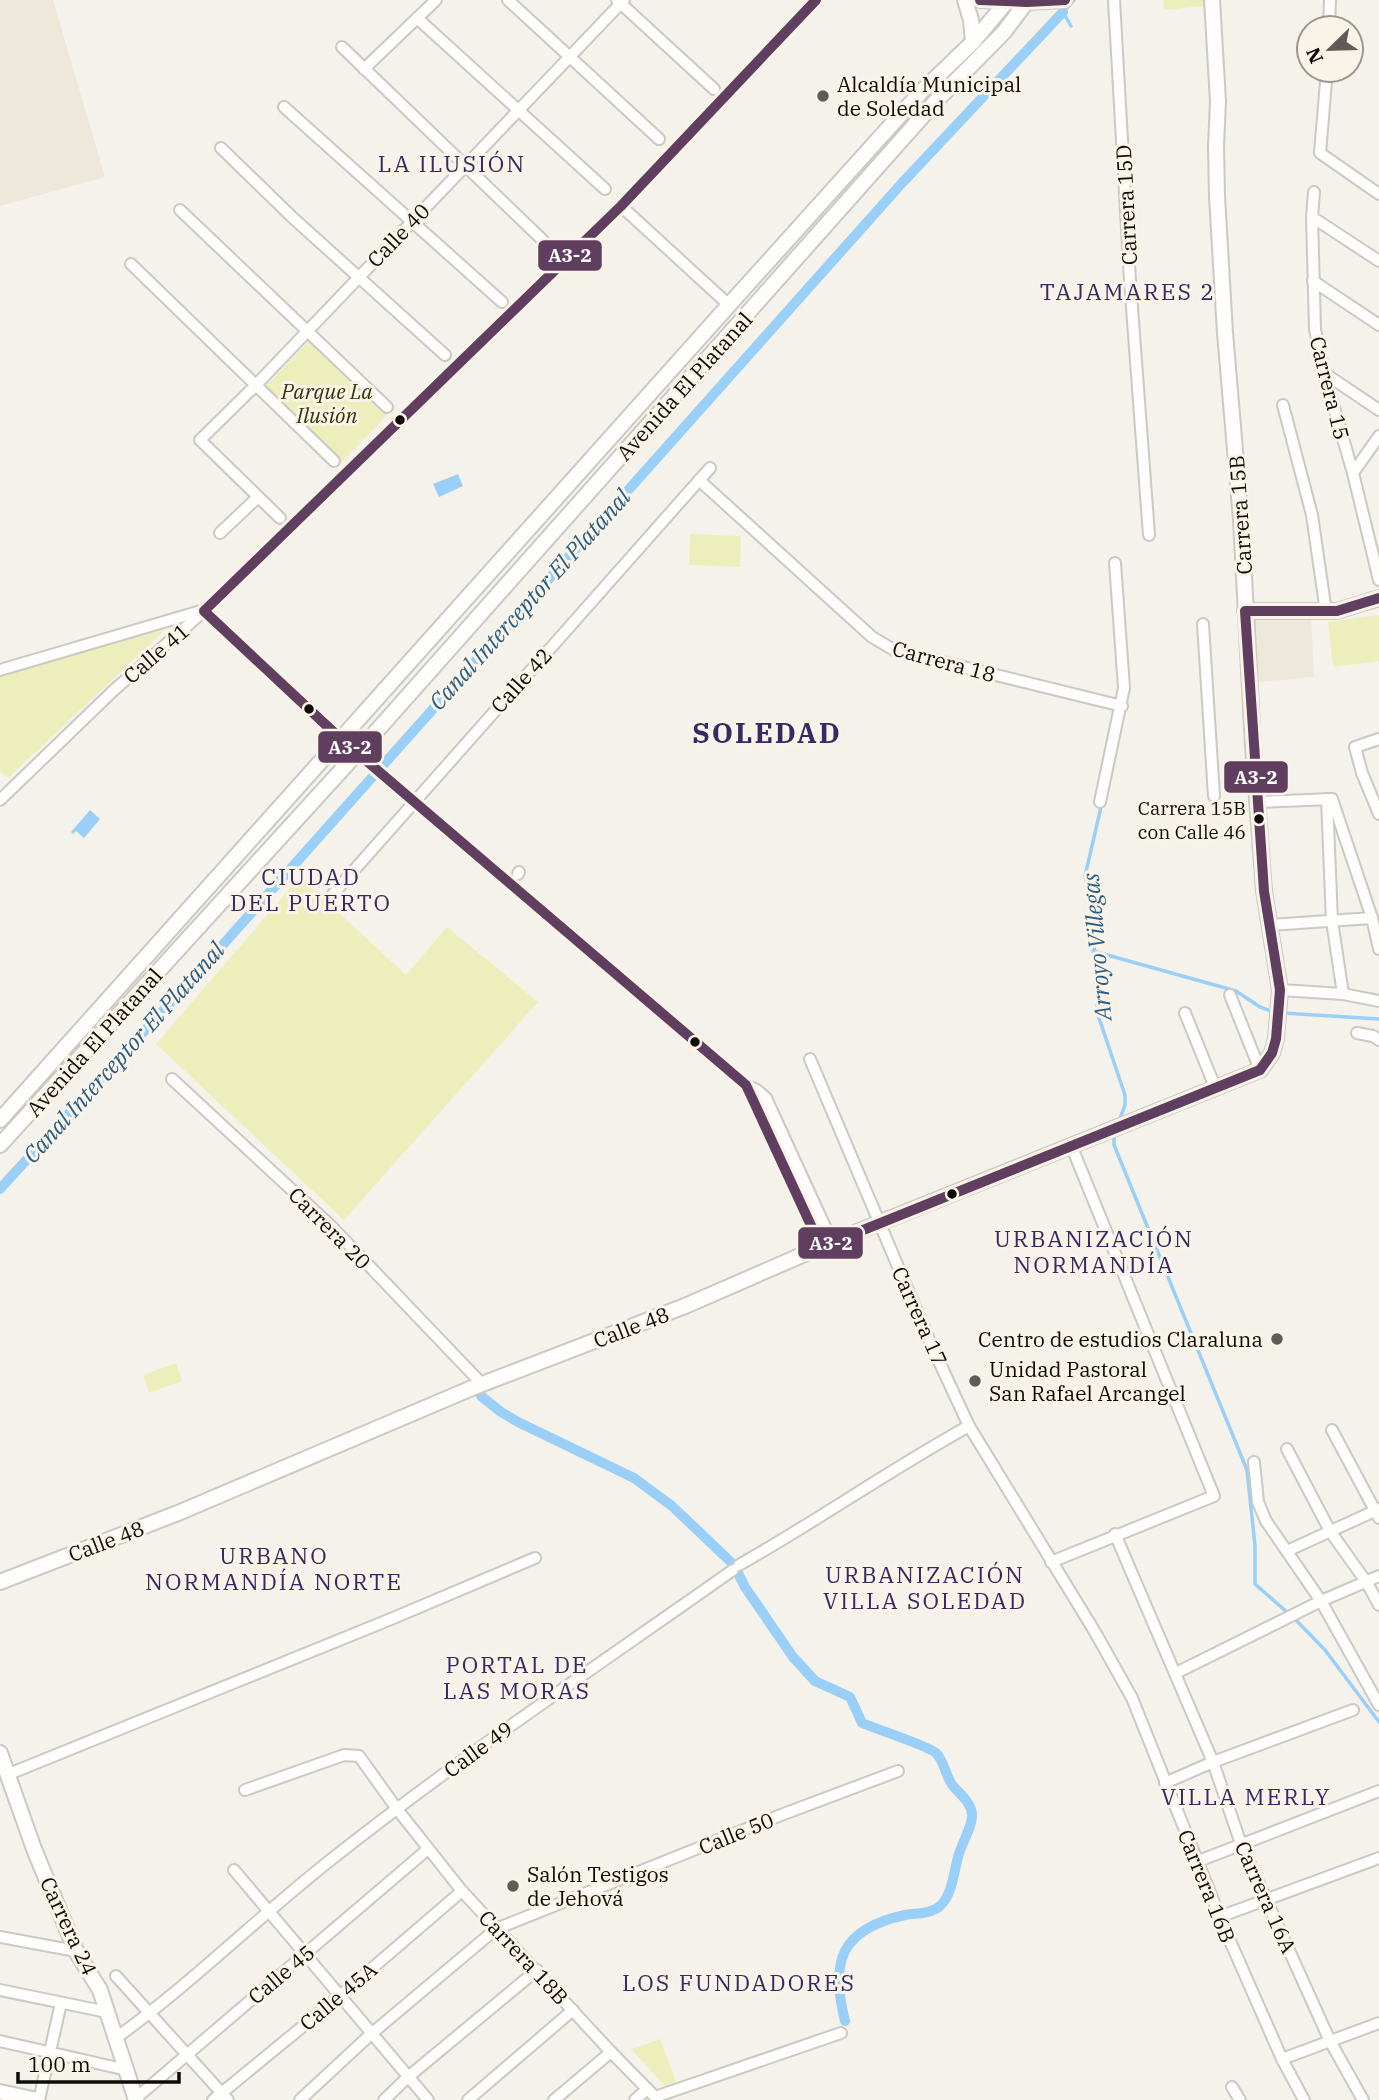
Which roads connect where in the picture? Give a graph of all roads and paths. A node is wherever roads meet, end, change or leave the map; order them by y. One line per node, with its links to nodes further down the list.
1 (436, 0): 12 (street)
2 (508, 0): 15 (street)
3 (816, 0): 27 (street, Calle 41)
4 (965, 0): 13 (main road)
5 (980, 0): 9 (main road)
6 (1114, 0): 54 (street, Carrera 15D)
7 (1212, 0): 60 (main road, Carrera 15B)
8 (621, 1): 15 (street, Calle 40); 18 (street)
9 (1007, 1): 10 (main road); 13 (main road, Avenida El Platanal)
10 (1028, 1): 11 (main road); 67 (main road, Avenida El Platanal)
11 (1063, 1)
12 (417, 18): 16 (street); 20 (street)
13 (972, 42): 37 (main road, Avenida El Platanal)
14 (342, 47): 16 (street)
15 (571, 57): 20 (street, Calle 40); 21 (street)
16 (365, 69): 23 (street)
17 (1326, 84): 26 (street)
18 (714, 89)
19 (284, 107): 30 (street)
20 (519, 111): 23 (street, Calle 40); 24 (street)
21 (659, 139)
22 (221, 148): 34 (street)
23 (464, 166): 30 (street, Calle 40); 31 (street)
24 (605, 189)
25 (1314, 192): 29 (street, Carrera 15)
26 (1379, 194)
27 (621, 206): 37 (street); 59 (street, Calle 41)
28 (180, 210): 39 (street)
29 (1312, 217): 32 (street); 35 (street, Carrera 15)
30 (411, 222): 34 (street, Calle 40); 36 (street)
31 (556, 253)
32 (1379, 261)
33 (131, 264): 42 (street)
34 (359, 276): 39 (street, Calle 40); 40 (street)
35 (1312, 281): 38 (street); 41 (street, Carrera 15)
36 (502, 302)
37 (729, 305): 66 (main road, Avenida El Platanal)
38 (1379, 325)
39 (307, 332): 42 (street, Calle 40); 44 (street)
40 (445, 355)
41 (1324, 373): 45 (street); 49 (street, Carrera 15)
42 (255, 386): 47 (street); 51 (street, Calle 40)
43 (1283, 405): 61 (street)
44 (387, 407)
45 (1379, 410)
46 (1379, 436): 49 (street)
47 (334, 461)
48 (710, 468): 50 (street, Calle 42)
49 (1353, 473): 55 (street, Carrera 15)
50 (699, 480): 64 (street, Carrera 18); 72 (street, Calle 42)
51 (258, 496): 52 (street); 53 (street)
52 (280, 518)
53 (220, 533)
54 (1149, 535)
55 (1376, 558): 57 (street, Carrera 15)
56 (1115, 563): 64 (street)
57 (1379, 580)
58 (1379, 598): 61 (main road)
59 (204, 611): 63 (street); 66 (street); 71 (street, Calle 41)
60 (1245, 611): 61 (main road); 74 (main road, Carrera 15B)
61 (1325, 612)
62 (1203, 624): 69 (street)
63 (0, 670)
64 (1122, 706): 73 (street)
65 (1379, 739): 68 (street)
66 (342, 740): 67 (street); 92 (main road, Avenida El Platanal)
67 (361, 755): 72 (street); 93 (main road, Avenida El Platanal)
68 (1375, 795): 75 (street)
69 (1214, 796)
70 (1330, 799): 74 (street); 77 (street); 78 (street)
71 (0, 800)
72 (414, 800): 76 (street, Calle 42); 96 (street)
73 (1100, 802)
74 (1257, 802): 79 (main road, Carrera 15B)
75 (1379, 814)
76 (333, 894)
77 (1372, 918): 78 (street); 80 (street)
78 (1332, 921): 79 (street); 83 (street)
79 (1269, 925): 81 (main road, Carrera 15B)
80 (1379, 948)
81 (1280, 990): 83 (street); 89 (main road, Carrera 15B)
82 (1230, 995): 89 (street)
83 (1343, 995): 84 (street)
84 (1379, 1001)
85 (1185, 1013): 91 (street)
86 (1357, 1033): 87 (street)
87 (1379, 1040)
88 (810, 1059): 95 (street, Carrera 17)
89 (1261, 1070): 91 (main road, Calle 48)
90 (172, 1079): 97 (street, Carrera 20)
91 (1216, 1087): 94 (main road, Calle 48)
92 (0, 1121)
93 (0, 1145)
94 (1071, 1145): 95 (main road, Calle 48); 104 (street)
95 (879, 1223): 96 (main road, Calle 48); 98 (street, Carrera 17)
96 (826, 1244): 97 (main road, Calle 48)
97 (480, 1385): 109 (main road, Calle 48)
98 (969, 1426): 107 (street, Carrera 17); 123 (street, Calle 49)
99 (1332, 1430): 102 (street)
100 (1287, 1449): 103 (street)
101 (1254, 1462): 105 (street)
102 (1377, 1513): 103 (street)
103 (1330, 1531): 105 (street); 110 (street)
104 (1115, 1534): 107 (street); 113 (street, Carrera 16A)
105 (1286, 1551): 111 (street)
106 (535, 1558): 119 (street)
107 (1051, 1562): 120 (street, Carrera 16B)
108 (1379, 1576): 110 (street)
109 (0, 1582)
110 (1367, 1583): 111 (street); 112 (street)
111 (1321, 1601): 113 (street); 114 (street)
112 (1379, 1605)
113 (1177, 1673): 117 (street, Carrera 16A)
114 (1379, 1705)
115 (1353, 1710): 117 (street)
116 (0, 1753): 119 (main road, Carrera 24)
117 (1213, 1762): 120 (street); 124 (street, Carrera 16A)
118 (898, 1771): 133 (street, Calle 50)
119 (9, 1774): 135 (main road, Carrera 24)
120 (1165, 1783): 127 (street, Carrera 16B)
121 (245, 1790): 123 (street, Carrera 18B)
122 (1379, 1791): 124 (street)
123 (397, 1809): 125 (street, Carrera 18B); 131 (street, Calle 49)
124 (1241, 1844): 127 (street); 130 (street, Carrera 16A)
125 (428, 1850): 129 (street, Carrera 18B); 136 (street, Calle 45)
126 (1379, 1858): 130 (street)
127 (1196, 1862): 132 (street, Carrera 16B)
128 (234, 1870): 131 (street)
129 (462, 1891): 133 (street, Carrera 18B); 140 (street, Calle 45A)
130 (1266, 1900): 132 (street); 150 (street, Carrera 16A)
131 (269, 1911): 136 (street); 144 (street, Calle 49)
132 (1219, 1917): 154 (street, Carrera 16B)
133 (496, 1929): 137 (street, Carrera 18B); 147 (street, Calle 50)
134 (0, 1937): 135 (street)
135 (76, 1951): 143 (main road, Carrera 24)
136 (305, 1953): 140 (street); 153 (street, Calle 45)
137 (537, 1970): 142 (street, Carrera 18B); 156 (street)
138 (116, 1976): 144 (street)
139 (0, 1990): 141 (street)
140 (341, 1995): 147 (street); 160 (street, Calle 45A)
141 (61, 2003): 143 (street); 151 (street)
142 (573, 2010): 152 (street, Carrera 18B); 166 (street)
143 (107, 2012): 148 (main road, Carrera 24)
144 (151, 2013): 148 (street, Calle 49); 153 (street)
145 (1379, 2023): 150 (street)
146 (841, 2033): 159 (street)
147 (371, 2034): 156 (street); 163 (street, Calle 50)
148 (116, 2038): 155 (main road, Carrera 24)
149 (0, 2041): 151 (street)
150 (1329, 2041): 154 (street); 171 (street, Carrera 16A)
151 (50, 2052): 155 (street); 161 (street)
152 (611, 2052): 159 (street, Carrera 18B); 167 (street)
153 (187, 2054): 160 (street); 162 (street, Calle 45)
154 (1282, 2059): 170 (street, Carrera 16B)
155 (127, 2070): 162 (main road, Carrera 24)
156 (408, 2077): 164 (street); 165 (street)
157 (1232, 2087): 169 (street)
158 (0, 2092): 161 (main road)
159 (653, 2095): 168 (street)
160 (220, 2098)
161 (38, 2100)
162 (136, 2100)
163 (300, 2100)
164 (384, 2100)
165 (428, 2100)
166 (468, 2100)
167 (554, 2100)
168 (635, 2100)
169 (1240, 2100)
170 (1304, 2100)
171 (1363, 2100)

